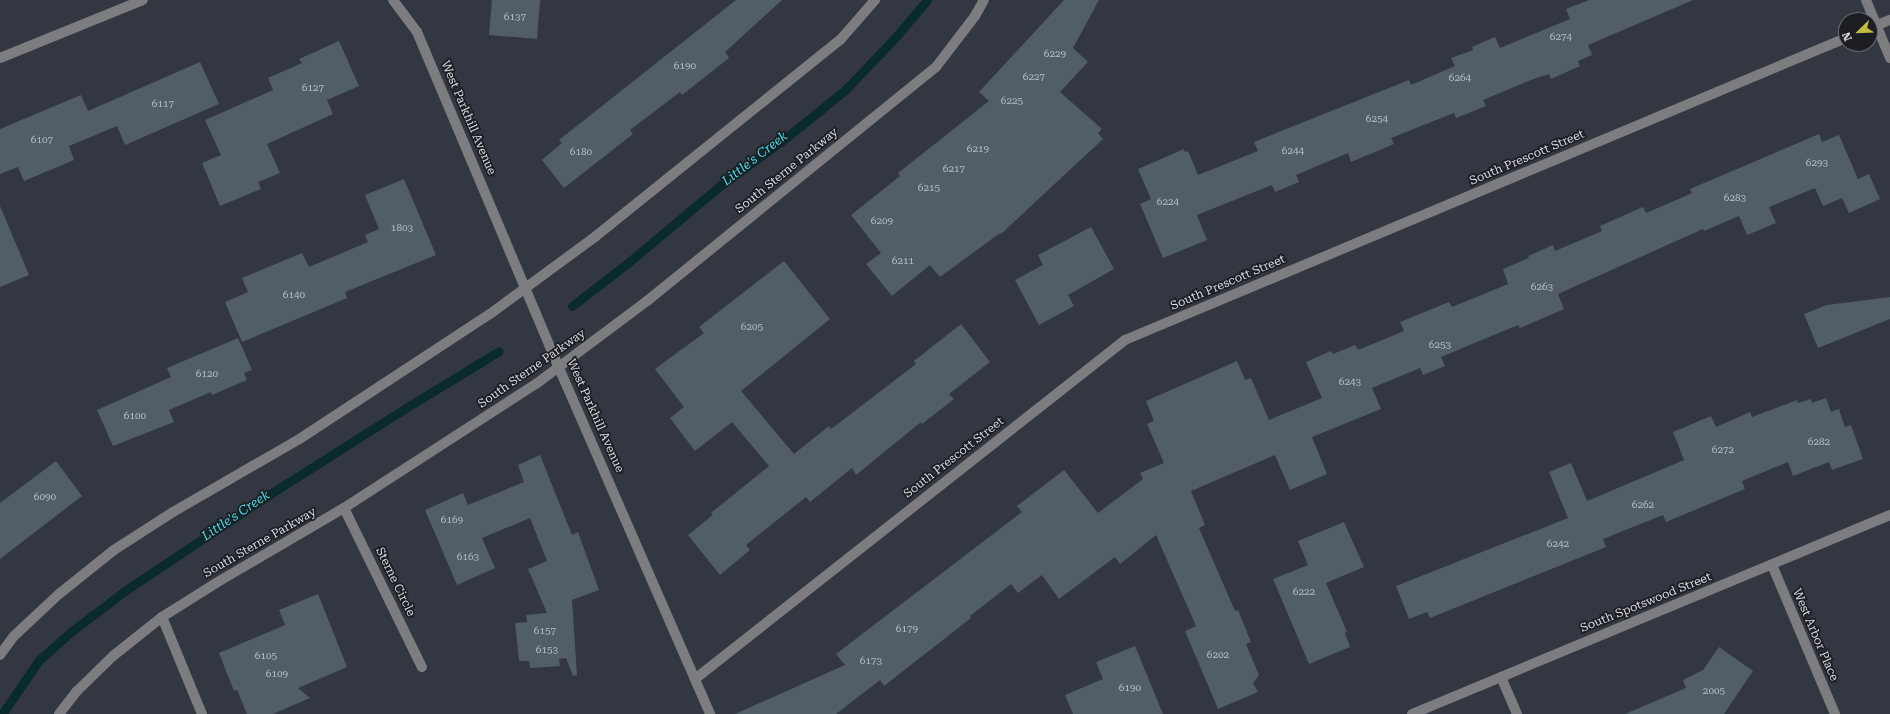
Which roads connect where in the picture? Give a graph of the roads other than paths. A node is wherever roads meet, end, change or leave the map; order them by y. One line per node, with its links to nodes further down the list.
1 (143, 0): 11 (street)
2 (393, 0): 13 (street, West Parkhill Avenue)
3 (875, 0): 13 (street)
4 (984, 0): 14 (street, South Sterne Parkway)
5 (1866, 0): 6 (street)
6 (1869, 12)
7 (1890, 20): 8 (street)
8 (1878, 25)
9 (1878, 36): 12 (street)
10 (1838, 41): 22 (street, South Prescott Street)
11 (0, 58)
12 (1890, 58)
13 (526, 287): 14 (street, West Parkhill Avenue); 19 (street)
14 (559, 368): 15 (street, South Sterne Parkway); 22 (street, West Parkhill Avenue)
15 (344, 508): 18 (street, South Sterne Parkway); 20 (street, Sterne Circle)
16 (1890, 516): 17 (street, South Spotswood Street)
17 (1772, 565): 21 (street, South Spotswood Street); 28 (street, West Arbor Place)
18 (162, 617): 23 (street, South Sterne Parkway); 24 (street)
19 (0, 655)
20 (422, 667)
21 (1501, 677): 26 (street, South Spotswood Street); 27 (street)
22 (695, 679): 25 (street, West Parkhill Avenue)
23 (60, 714)
24 (202, 714)
25 (710, 714)
26 (1412, 714)
27 (1517, 714)
28 (1834, 714)

